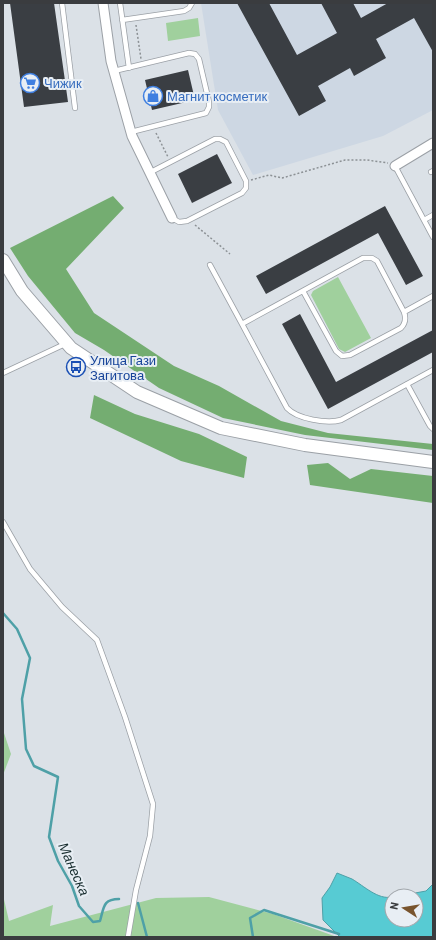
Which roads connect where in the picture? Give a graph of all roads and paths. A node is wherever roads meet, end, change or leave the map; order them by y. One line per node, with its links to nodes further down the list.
1 (62, 3): 10 (lane)
2 (103, 3): 9 (street)
3 (120, 3): 6 (lane)
4 (192, 3): 5 (lane)
5 (136, 18): 6 (lane); 7 (path)
6 (122, 20): 8 (lane)
7 (142, 64): 8 (lane); 11 (lane)
8 (129, 68): 9 (lane)
9 (114, 71): 12 (street)
10 (75, 108)
11 (153, 126): 12 (lane); 14 (path)
12 (131, 132): 16 (street)
13 (433, 142): 15 (street)
14 (171, 162): 16 (lane); 17 (lane)
15 (395, 166): 17 (path); 21 (lane)
16 (149, 173): 19 (street)
17 (246, 181): 20 (lane)
18 (433, 215): 21 (lane)
19 (172, 218): 20 (lane)
20 (189, 220): 23 (path)
21 (424, 220): 22 (lane)
22 (433, 237)
23 (230, 254)
24 (3, 260): 30 (main road)
25 (210, 265): 29 (lane)
26 (303, 291): 28 (lane); 28 (lane); 29 (lane)
27 (433, 296): 28 (lane)
28 (404, 312)
29 (242, 324): 33 (lane)
30 (67, 343): 32 (lane); 35 (main road)
31 (433, 370): 33 (lane)
32 (3, 373)
33 (407, 384): 34 (lane)
34 (433, 429)
35 (433, 462)
36 (3, 522): 37 (lane)
37 (128, 937)

